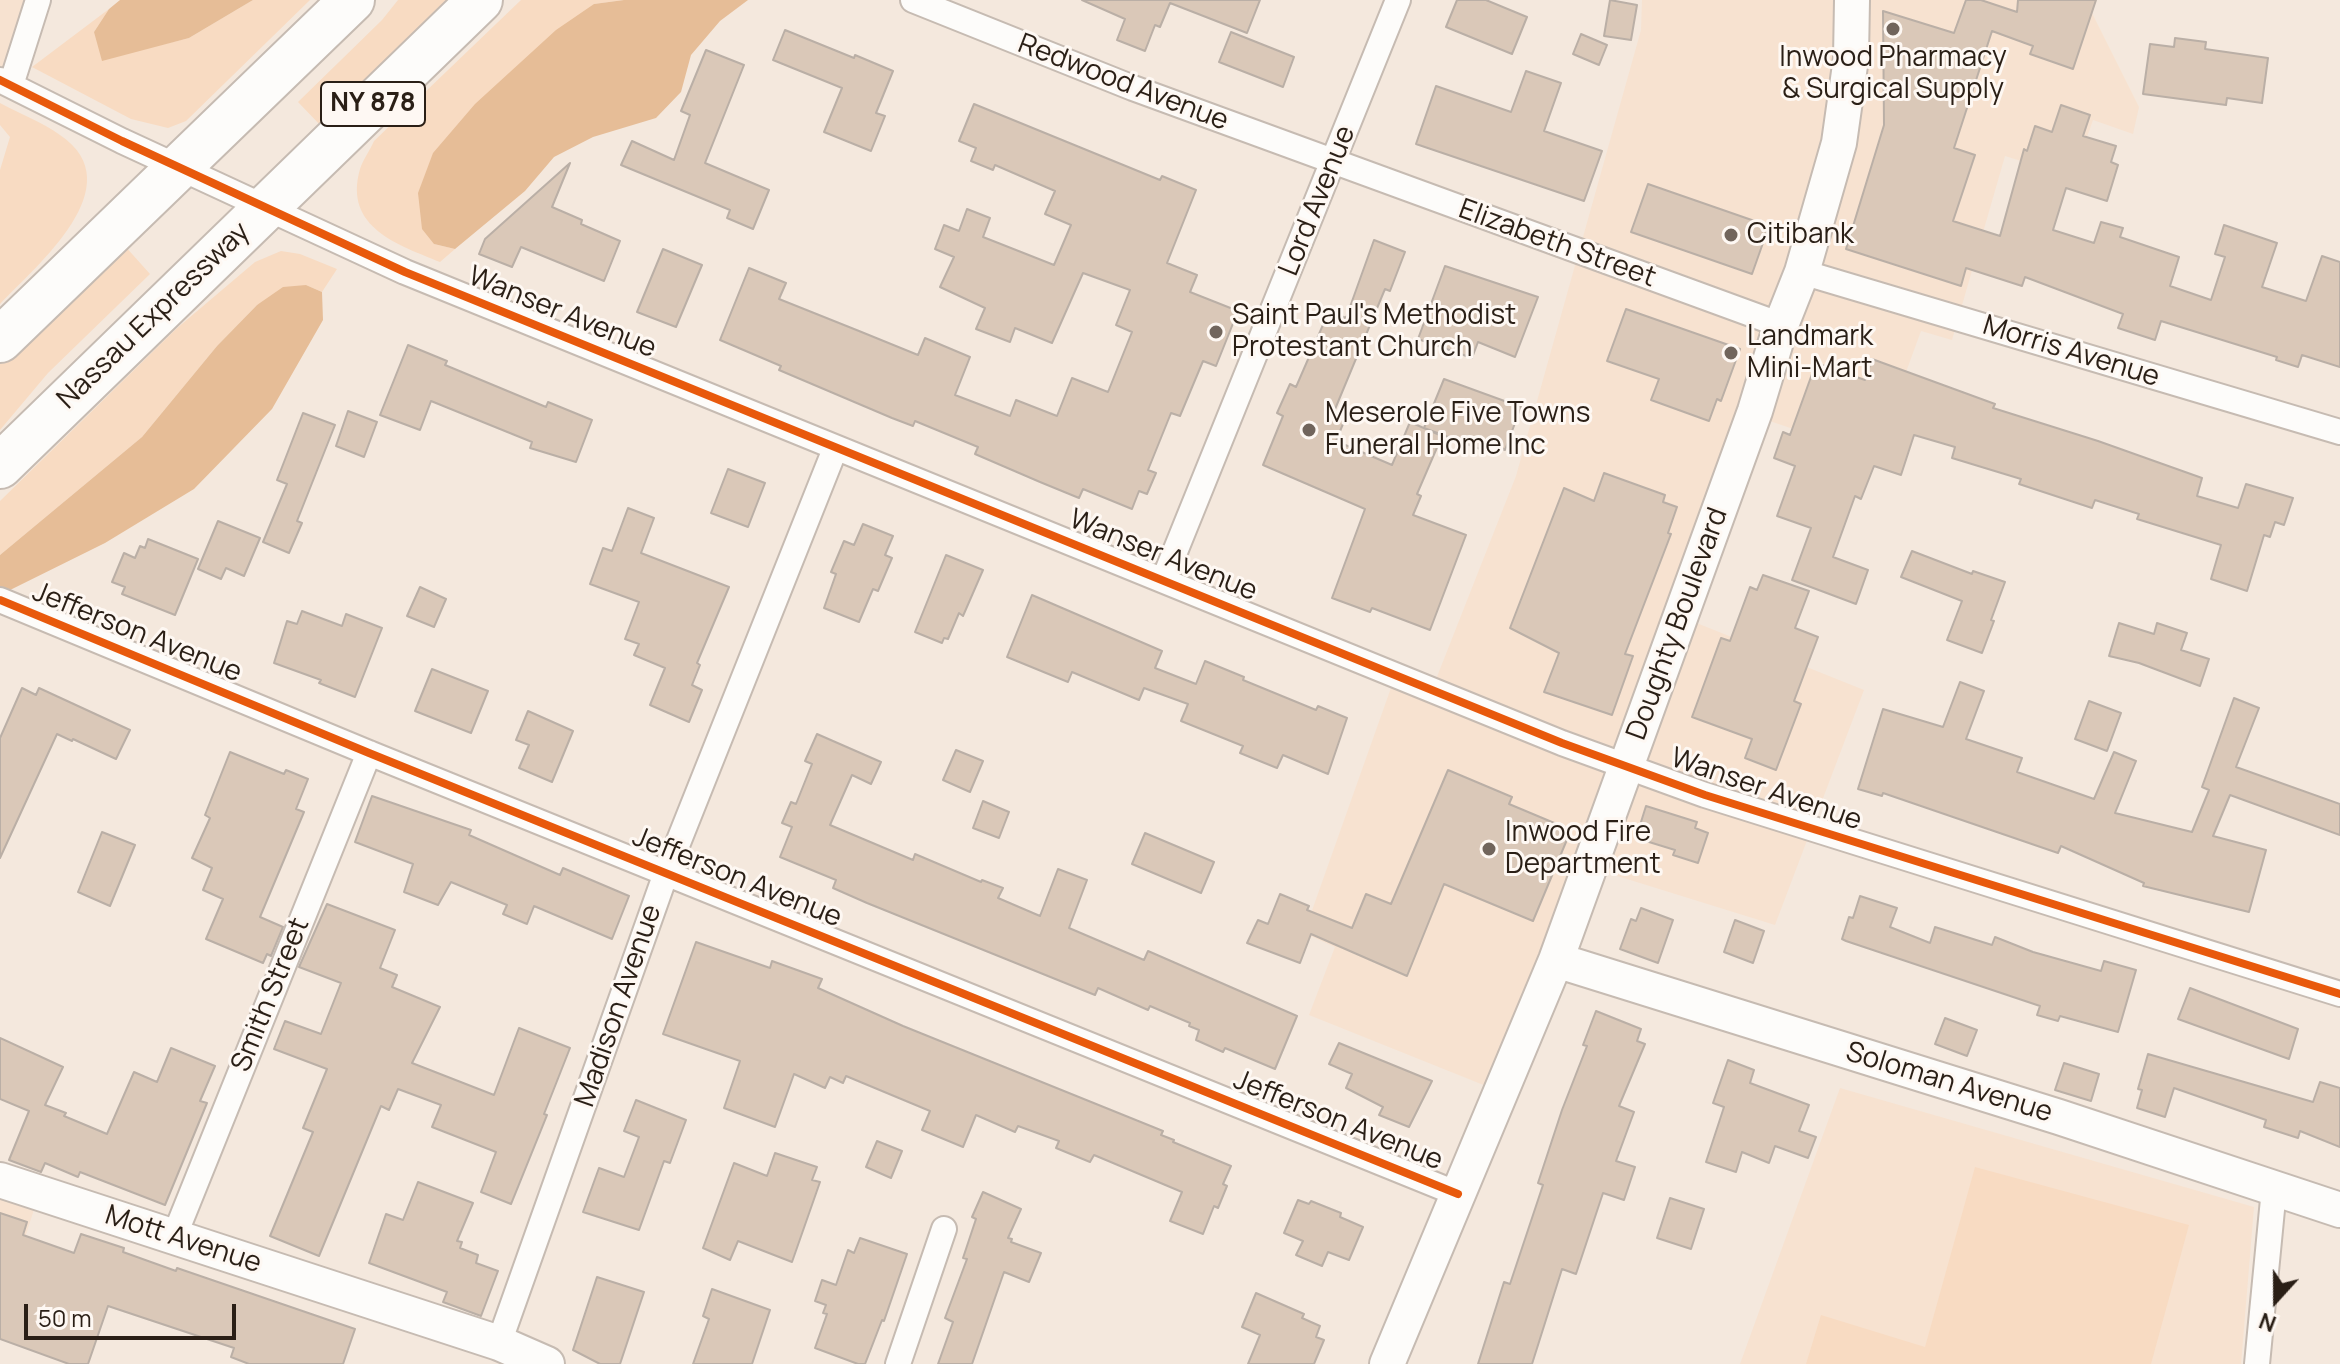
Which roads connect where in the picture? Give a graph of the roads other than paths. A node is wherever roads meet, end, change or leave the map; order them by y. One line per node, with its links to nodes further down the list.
1 (38, 0): 7 (street)
2 (352, 0): 9 (highway, NY 878)
3 (480, 0): 10 (highway, Nassau Expressway / NY 878)
4 (913, 0): 8 (street, Redwood Avenue)
5 (1398, 0): 8 (street, Lord Avenue)
6 (1852, 0): 11 (main road, Doughty Boulevard)
7 (5, 82): 9 (street, Wanser Avenue)
8 (1334, 163): 12 (street, Elizabeth Street); 17 (street, Lord Avenue)
9 (177, 167): 10 (street, Wanser Avenue); 13 (highway, NY 878)
10 (265, 208): 15 (street, Wanser Avenue); 16 (highway, Nassau Expressway / NY 878)
11 (1802, 272): 12 (main road, Doughty Boulevard); 14 (street, Morris Avenue)
12 (1781, 325): 20 (main road, Doughty Boulevard)
13 (0, 340)
14 (2340, 432)
15 (835, 449): 17 (street, Wanser Avenue); 21 (street, Madison Avenue)
16 (0, 466)
17 (1164, 579): 20 (street, Wanser Avenue)
18 (0, 600): 19 (street, Jefferson Avenue)
19 (369, 753): 21 (street, Jefferson Avenue); 29 (street, Smith Street)
20 (1628, 766): 22 (main road, Doughty Boulevard); 23 (street, Wanser Avenue)
21 (666, 873): 26 (street, Jefferson Avenue); 30 (street, Madison Avenue)
22 (1556, 960): 25 (main road, Soloman Avenue); 26 (main road, Doughty Boulevard)
23 (2340, 994)
24 (0, 1180): 29 (main road, Mott Avenue)
25 (2274, 1189): 27 (main road, Soloman Avenue); 34 (street)
26 (1458, 1194): 33 (main road, Doughty Boulevard)
27 (2340, 1210)
28 (944, 1229): 32 (street)
29 (174, 1237): 30 (main road, Mott Avenue)
30 (499, 1343): 31 (main road, Mott Avenue)
31 (547, 1364)
32 (898, 1364)
33 (1387, 1364)
34 (2257, 1364)

